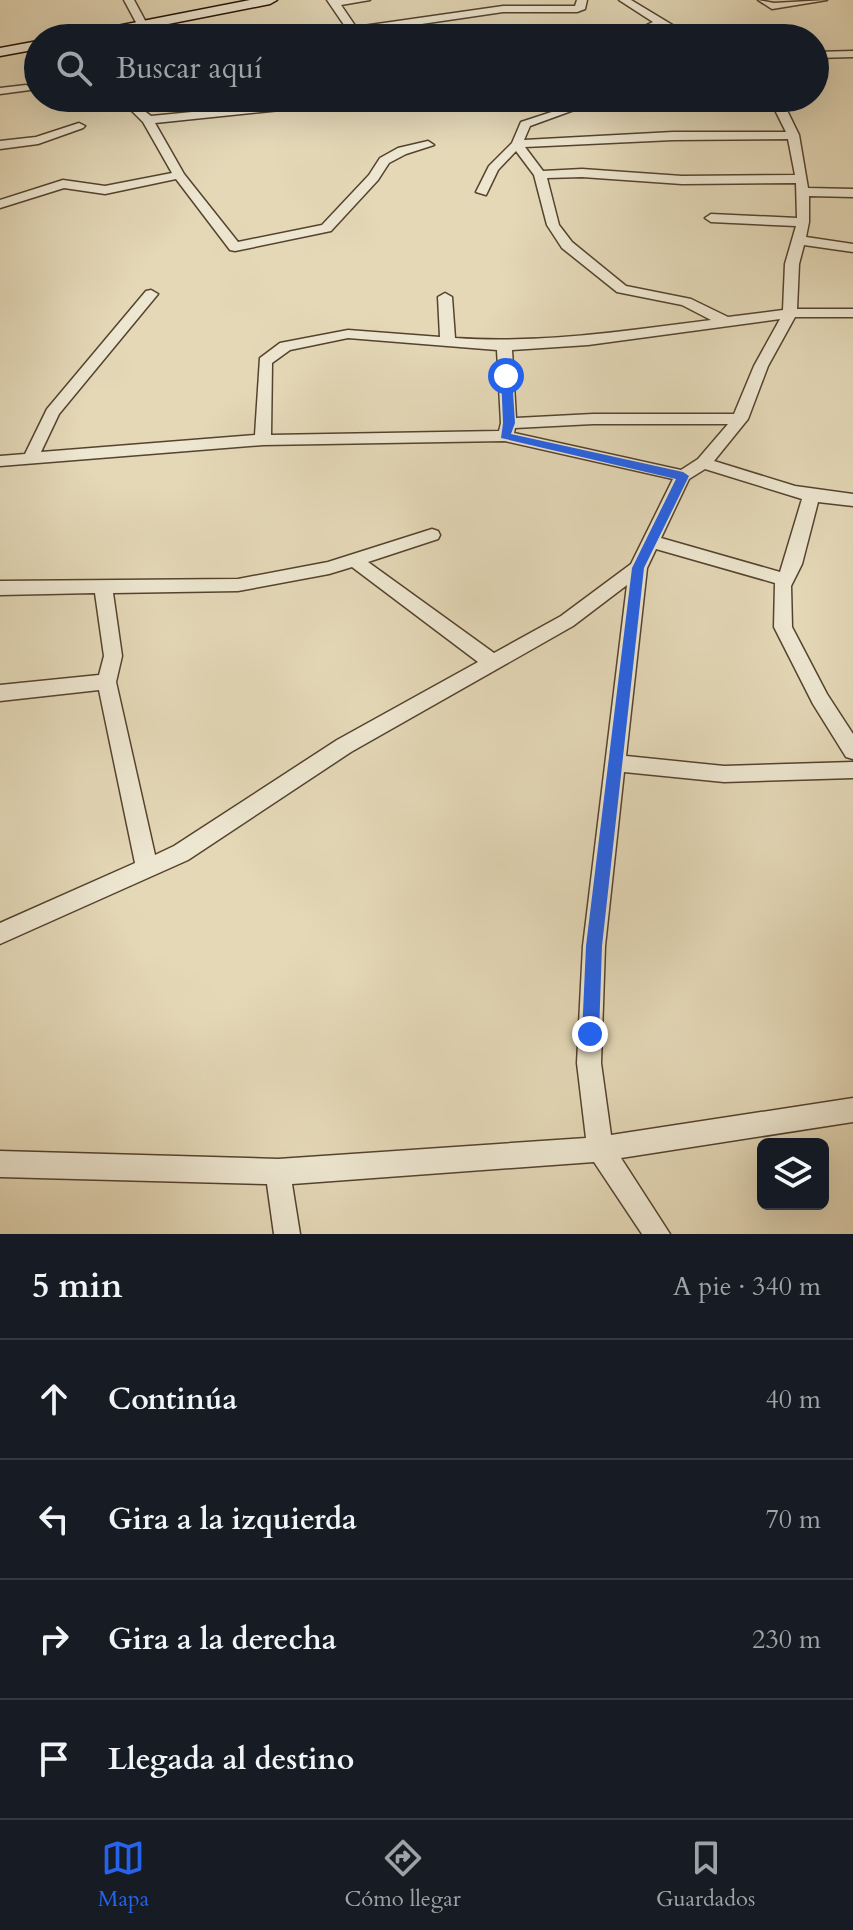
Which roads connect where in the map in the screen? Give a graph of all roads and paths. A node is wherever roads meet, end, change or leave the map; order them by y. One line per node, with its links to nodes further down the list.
1 (129, 0): 10 (street)
2 (270, 0): 11 (street)
3 (365, 0): 8 (street)
4 (582, 0): 13 (street)
5 (624, 0): 9 (street)
6 (763, 0): 7 (street)
7 (822, 0)
8 (333, 2): 12 (street)
9 (661, 22): 14 (street); 15 (street)
10 (142, 24)
11 (153, 24)
12 (349, 24)
13 (415, 24)
14 (656, 24)
15 (664, 24)
16 (24, 48): 17 (street)
17 (0, 52)
18 (853, 54): 19 (street)
19 (829, 55)
20 (24, 88): 21 (street)
21 (0, 91)
22 (139, 112): 26 (street)
23 (229, 112): 26 (street)
24 (562, 112): 29 (street)
25 (782, 112): 28 (street)
26 (148, 120): 32 (street)
27 (79, 126): 30 (street)
28 (793, 135): 29 (street); 34 (street)
29 (517, 144): 33 (street); 35 (street)
30 (0, 145)
31 (428, 145): 32 (street)
32 (179, 175): 37 (street)
33 (540, 175): 34 (street); 46 (street)
34 (802, 185): 36 (street); 39 (street)
35 (482, 192)
36 (853, 193)
37 (0, 204)
38 (711, 218): 39 (street)
39 (803, 222): 40 (street)
40 (799, 240): 41 (street); 44 (street)
41 (853, 248)
42 (151, 294): 52 (street)
43 (445, 297): 47 (street)
44 (790, 313): 45 (street); 46 (street); 49 (street)
45 (853, 313)
46 (725, 321): 48 (street)
47 (448, 343): 48 (street); 51 (street)
48 (504, 346): 50 (street)
49 (740, 419): 50 (street); 54 (street)
50 (507, 430): 51 (street); 55 (street)
51 (263, 440): 52 (street)
52 (30, 459): 53 (street)
53 (0, 461)
54 (704, 463): 55 (street); 56 (street)
55 (683, 476): 59 (street)
56 (811, 497): 57 (street); 62 (street)
57 (853, 500)
58 (432, 535): 60 (street)
59 (651, 541): 61 (street); 62 (street)
60 (354, 560): 64 (street); 65 (street)
61 (638, 568): 65 (street); 69 (street)
62 (785, 580): 68 (street)
63 (0, 588): 64 (street)
64 (103, 588): 66 (street)
65 (493, 663): 71 (street)
66 (107, 682): 67 (street); 71 (street)
67 (0, 693)
68 (853, 751)
69 (615, 763): 70 (street); 74 (street)
70 (853, 770)
71 (147, 869): 72 (street)
72 (0, 934)
73 (853, 1110): 74 (street)
74 (600, 1149): 76 (street); 78 (street)
75 (0, 1164): 76 (street)
76 (278, 1172): 77 (street)
77 (287, 1234)
78 (657, 1234)

